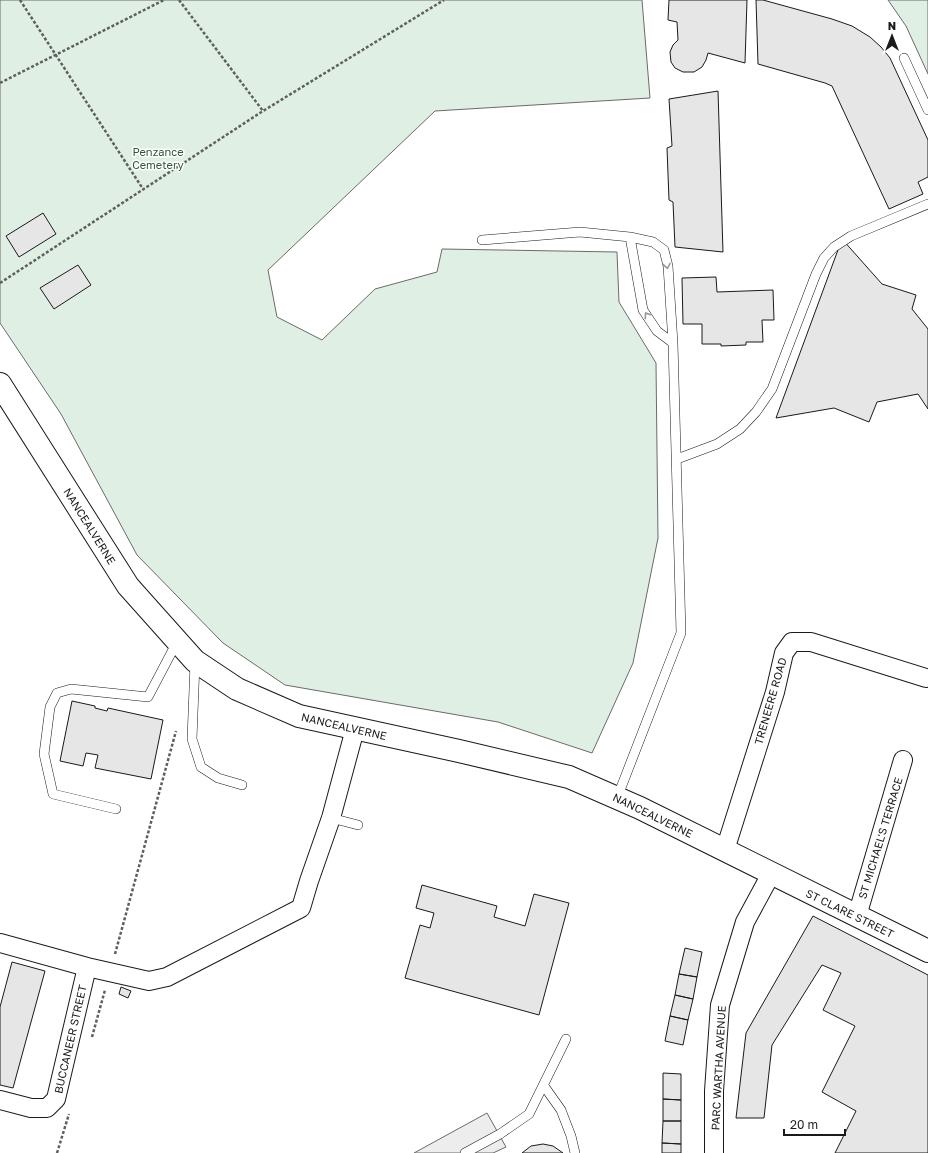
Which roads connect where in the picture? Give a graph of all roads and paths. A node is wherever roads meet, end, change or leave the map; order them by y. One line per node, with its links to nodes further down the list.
1 (20, 0): 5 (path)
2 (164, 0): 5 (path)
3 (179, 0): 9 (path)
4 (444, 0): 9 (path)
5 (56, 55): 7 (path); 10 (path)
6 (904, 58): 8 (lane)
7 (0, 83)
8 (928, 110)
9 (262, 111): 10 (path)
10 (143, 189): 14 (path)
11 (928, 204): 17 (lane)
12 (630, 237): 13 (lane); 15 (lane, one-way to 12); 15 (lane, one-way to 15)
13 (482, 240)
14 (0, 283)
15 (674, 343): 17 (lane)
16 (0, 384): 18 (street, NANCEALVERNE)
17 (677, 459): 25 (lane)
18 (177, 642): 19 (street, NANCEALVERNE); 26 (lane)
19 (195, 661): 21 (street, NANCEALVERNE); 24 (lane)
20 (926, 678): 29 (street, TRENEERE ROAD)
21 (355, 729): 25 (street, NANCEALVERNE); 27 (street)
22 (176, 730): 35 (path)
23 (904, 760): 31 (street, ST MICHAEL'S TERRACE)
24 (242, 785)
25 (616, 798): 29 (street, NANCEALVERNE)
26 (116, 809)
27 (331, 818): 28 (lane); 35 (street)
28 (358, 826)
29 (724, 850): 30 (street, NANCEALVERNE)
30 (771, 874): 31 (street, ST CLARE STREET); 44 (street, PARC WARTHA AVENUE)
31 (857, 916): 33 (street, ST CLARE STREET)
32 (0, 943): 34 (street)
33 (928, 951)
34 (87, 967): 35 (street); 39 (street, BUCCANEER STREET)
35 (110, 972): 37 (path)
36 (566, 1039): 38 (lane)
37 (90, 1043)
38 (544, 1086): 42 (lane); 43 (lane)
39 (0, 1100)
40 (70, 1109): 41 (path)
41 (57, 1153)
42 (465, 1153)
43 (575, 1153)
44 (714, 1153)

